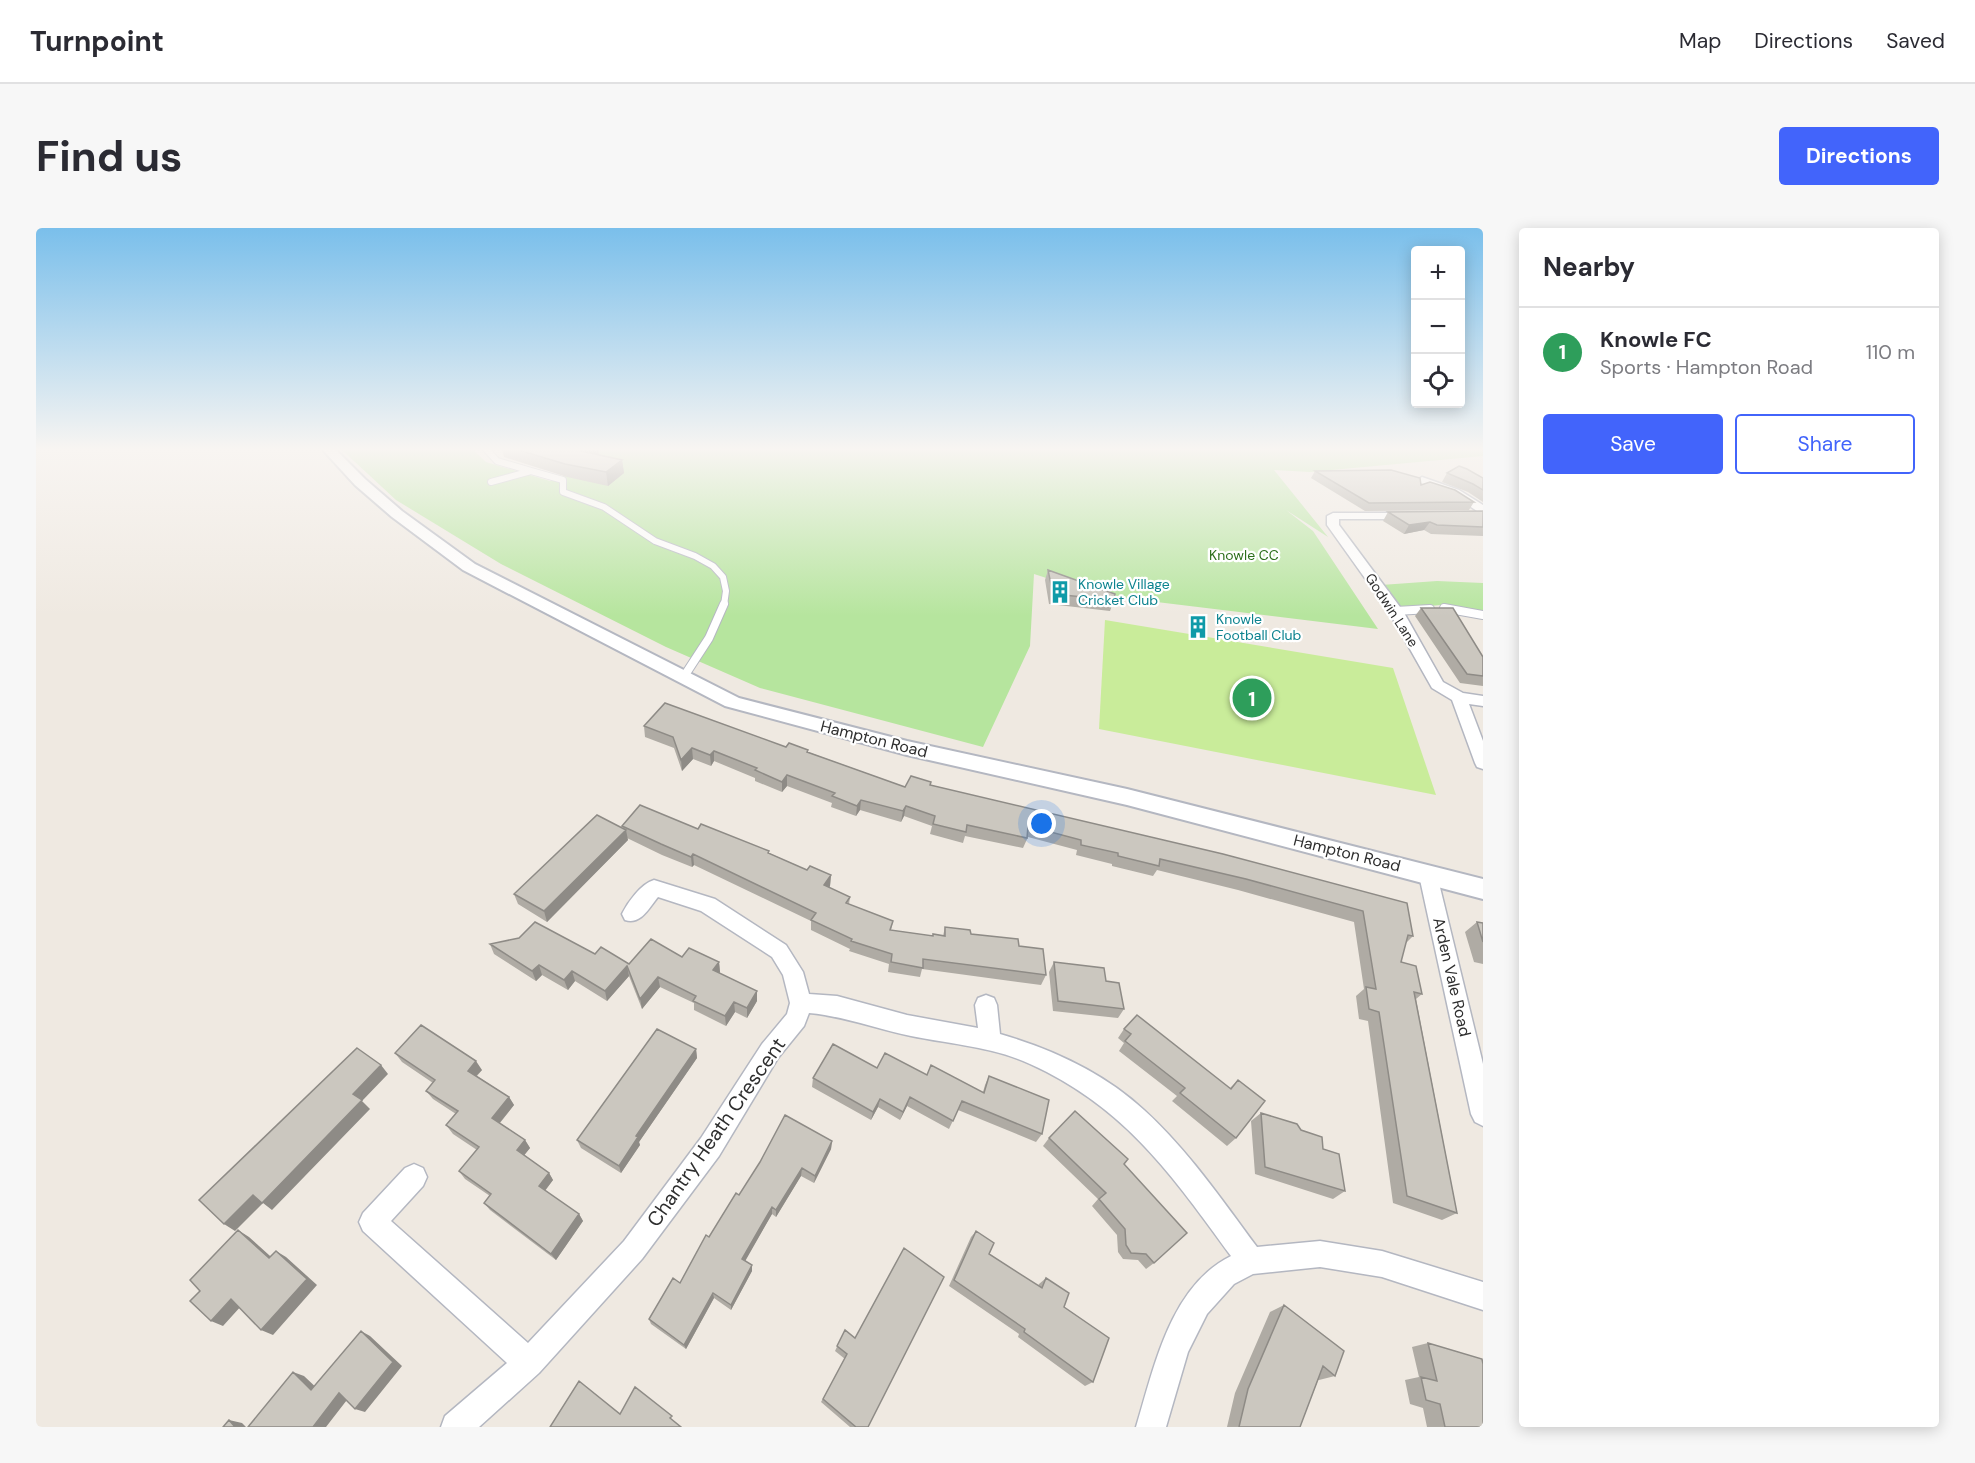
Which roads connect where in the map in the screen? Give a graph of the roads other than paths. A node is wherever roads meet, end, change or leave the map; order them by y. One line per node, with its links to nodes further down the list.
1 (387, 505): 8 (street, Hampton Road)
2 (595, 505): 8 (lane)
3 (1483, 514): 4 (street)
4 (1463, 516)
5 (1425, 517): 6 (street, Godwin Lane)
6 (1396, 611): 7 (lane); 9 (street, Godwin Lane)
7 (1483, 615)
8 (683, 678): 12 (street, Hampton Road)
9 (1459, 697): 10 (street); 11 (street)
10 (1483, 701)
11 (1483, 763)
12 (1428, 875): 13 (street, Hampton Road); 18 (street, Arden Vale Road)
13 (1483, 889)
14 (632, 914): 15 (street)
15 (801, 1004): 17 (street); 22 (street, Chantry Heath Crescent)
16 (986, 1005): 17 (street)
17 (990, 1041): 20 (street)
18 (1483, 1114)
19 (414, 1177): 22 (street)
20 (1251, 1261): 21 (street); 24 (street)
21 (1483, 1296)
22 (529, 1363): 23 (street, Chantry Heath Crescent)
23 (456, 1427)
24 (1151, 1427)

